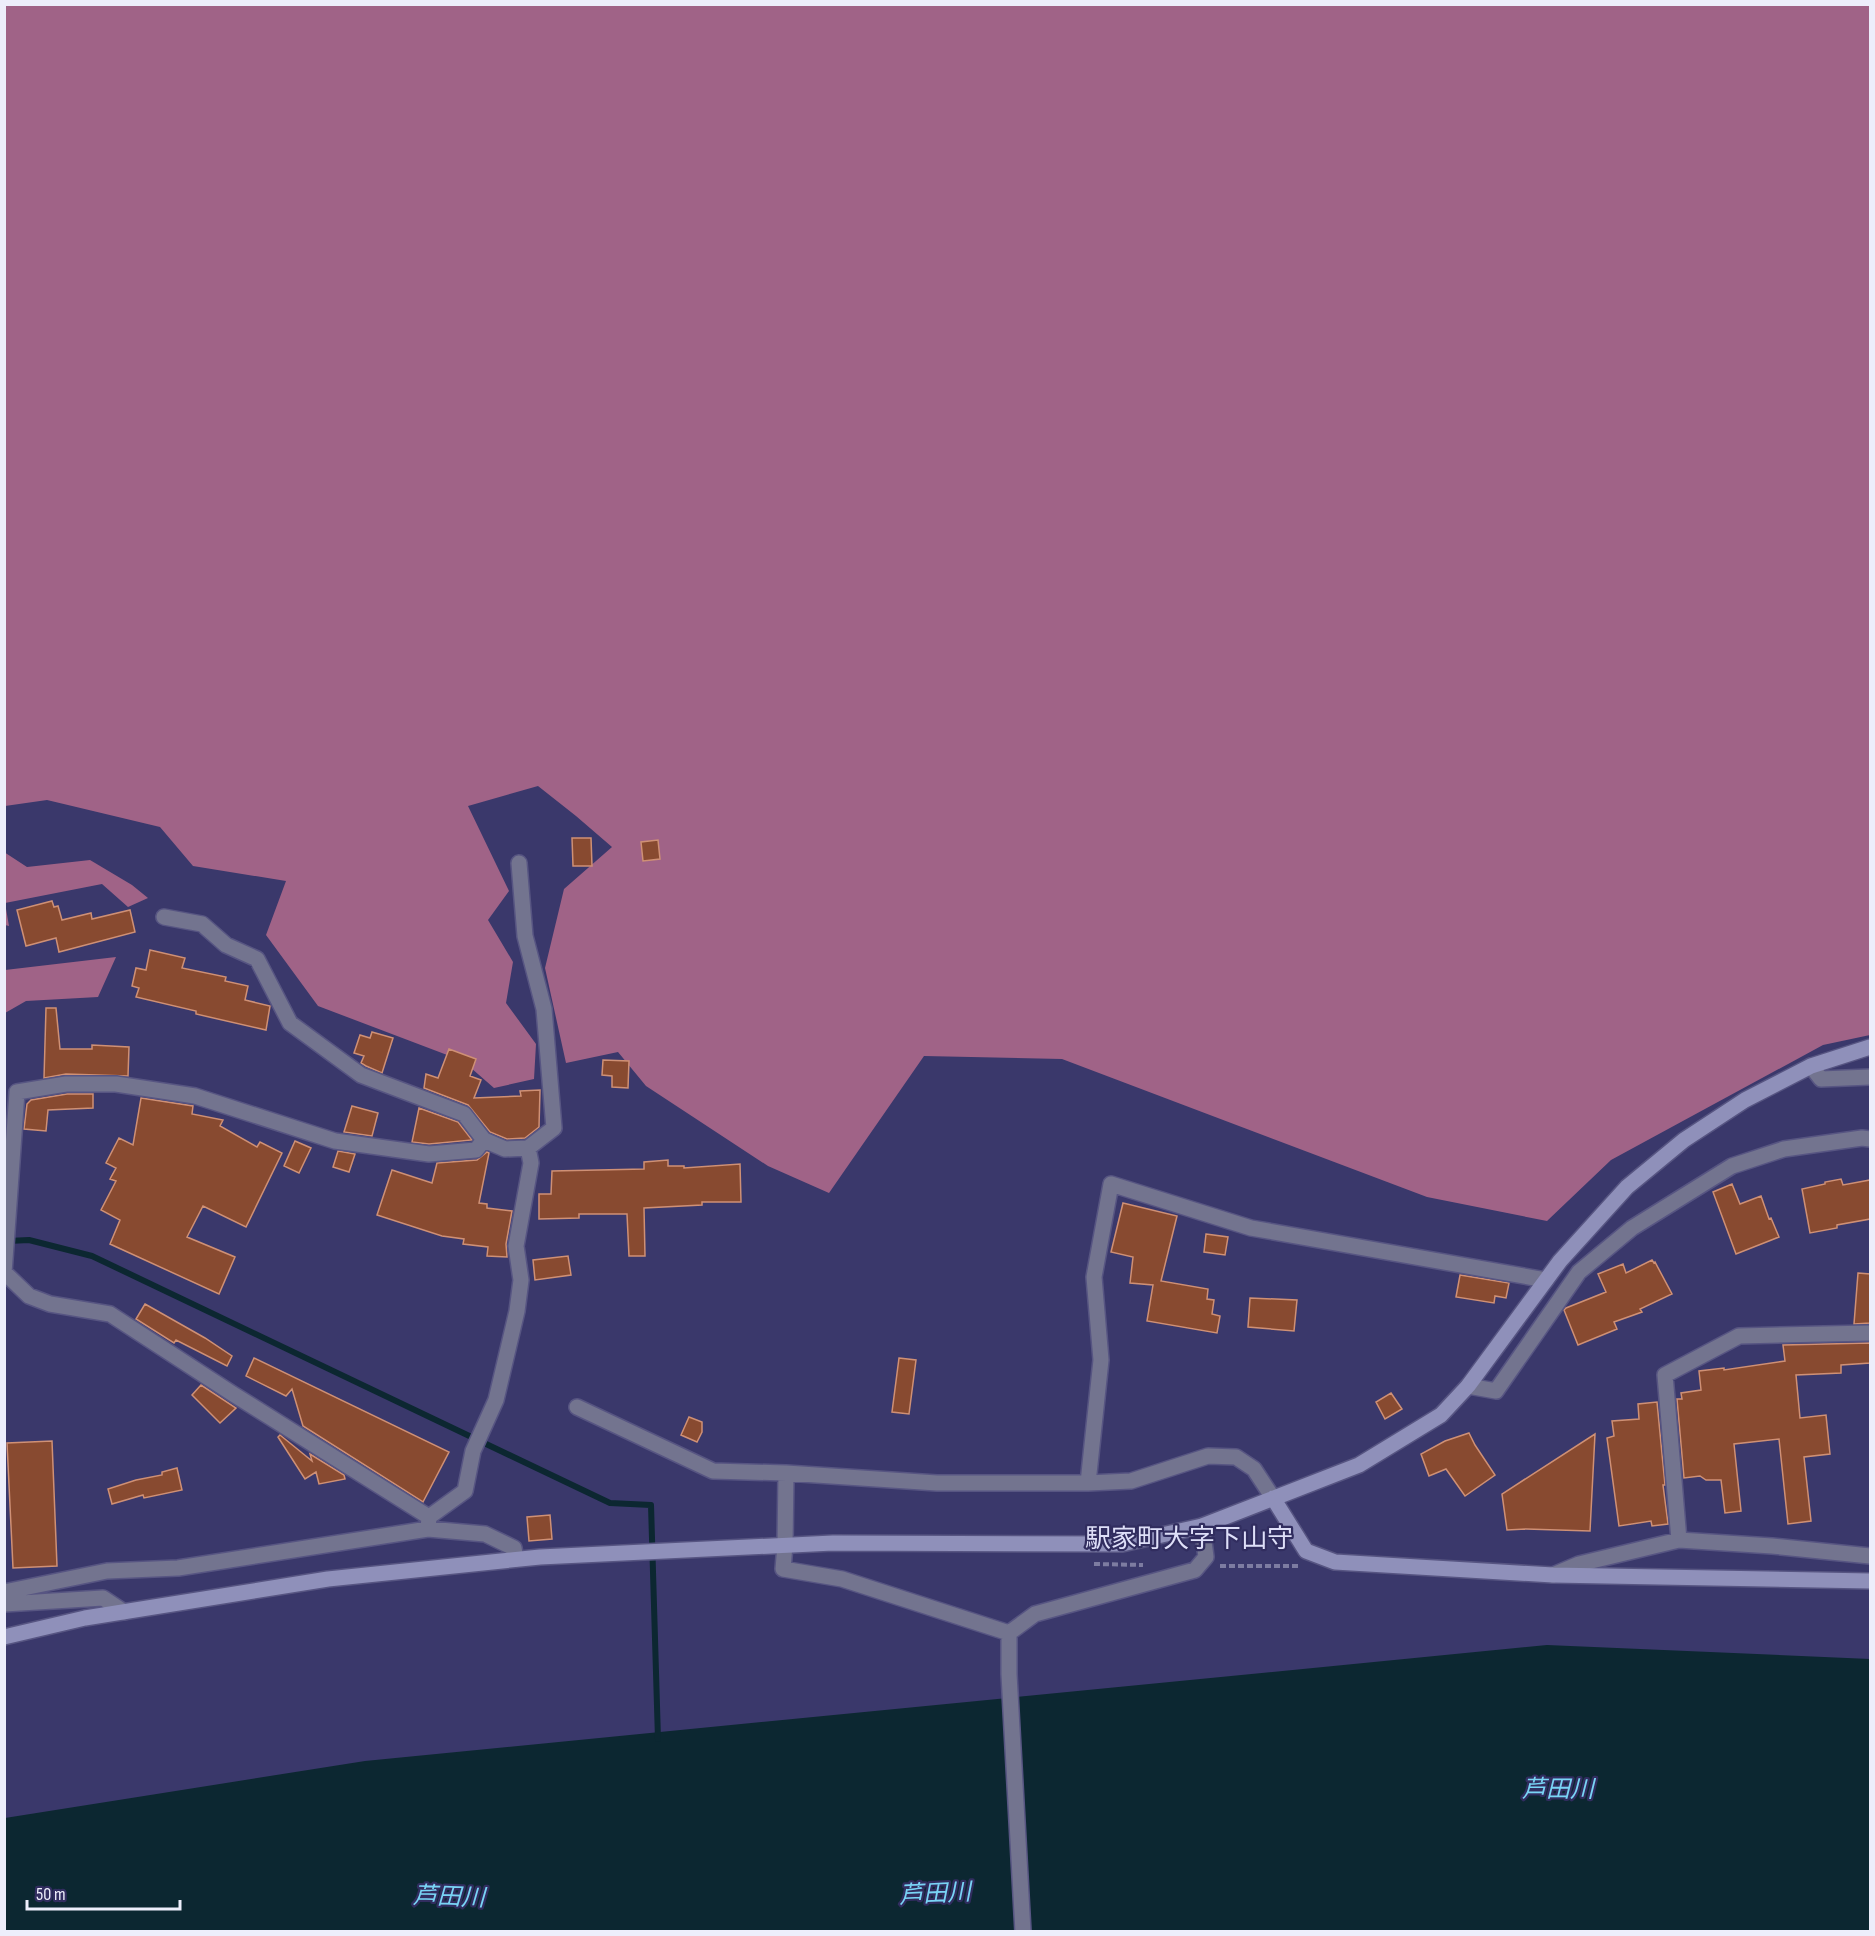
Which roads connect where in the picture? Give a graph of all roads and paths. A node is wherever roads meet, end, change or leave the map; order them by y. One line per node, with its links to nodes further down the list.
1 (519, 863): 8 (street)
2 (164, 917): 7 (street)
3 (1870, 1047): 4 (street)
4 (1811, 1066): 5 (street); 11 (street)
5 (1870, 1077)
6 (1870, 1139): 13 (street)
7 (484, 1140): 8 (street); 9 (street)
8 (528, 1148): 18 (street)
9 (6, 1255): 10 (street)
10 (5, 1273): 18 (street)
11 (1546, 1280): 13 (street); 16 (street)
12 (1870, 1333): 20 (street)
13 (1468, 1386): 17 (street)
14 (577, 1407): 15 (street)
15 (786, 1473): 16 (street); 21 (street)
16 (1089, 1483): 17 (street)
17 (1273, 1498): 19 (street); 24 (street)
18 (428, 1523): 23 (street); 26 (street)
19 (1202, 1526): 21 (street); 28 (street)
20 (1679, 1540): 22 (street); 24 (street)
21 (785, 1545): 23 (street); 28 (street)
22 (1870, 1556)
23 (516, 1559): 27 (street)
24 (1553, 1575): 25 (street)
25 (1870, 1581)
26 (5, 1599): 27 (street)
27 (124, 1612): 29 (street)
28 (1009, 1633): 30 (street)
29 (4, 1637)
30 (1023, 1932)

